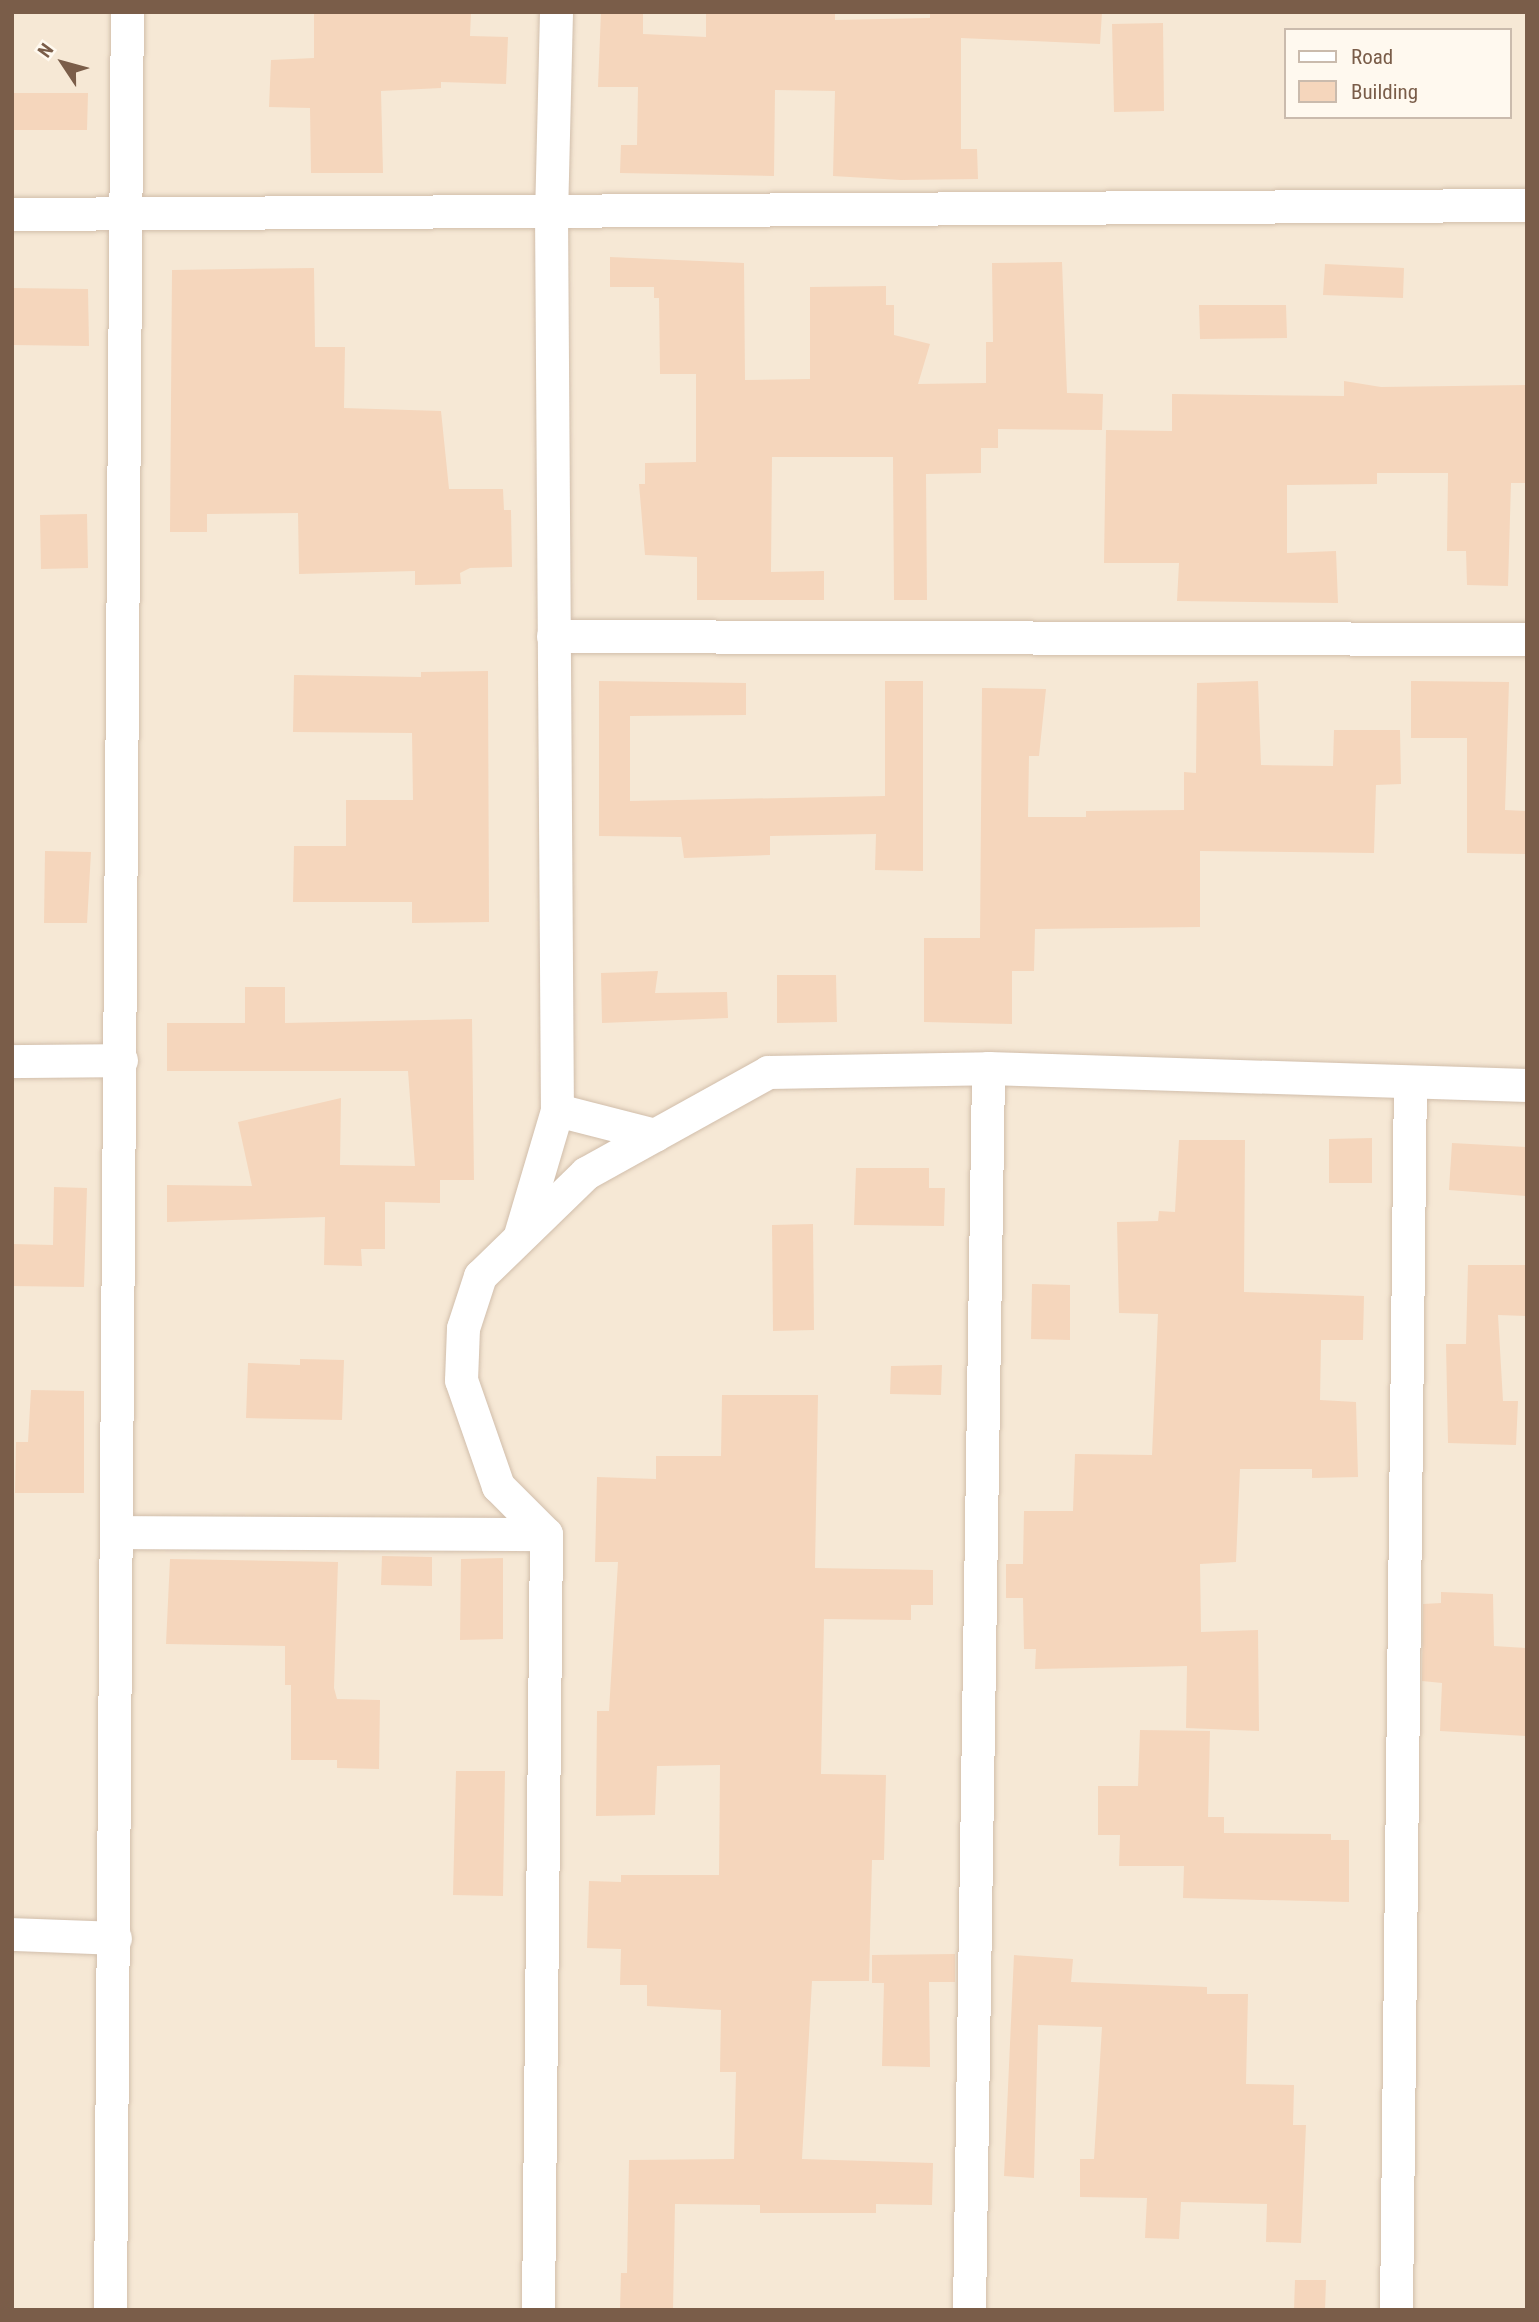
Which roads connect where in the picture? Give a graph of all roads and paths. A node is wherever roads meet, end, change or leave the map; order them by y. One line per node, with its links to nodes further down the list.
1 (127, 12): 4 (street)
2 (556, 12): 5 (street)
3 (1527, 205): 5 (street)
4 (127, 211): 5 (street); 6 (street); 9 (street)
5 (551, 212): 7 (street)
6 (12, 214)
7 (553, 636): 8 (street); 14 (street)
8 (1527, 639)
9 (121, 1060): 10 (street); 17 (street)
10 (12, 1061)
11 (988, 1068): 12 (street); 15 (street); 23 (street)
12 (1410, 1083): 13 (street); 24 (street)
13 (1527, 1085)
14 (557, 1110): 15 (street); 16 (street)
15 (654, 1135): 16 (street)
16 (519, 1238): 18 (street)
17 (119, 1532): 18 (street); 20 (street)
18 (546, 1534): 22 (street)
19 (12, 1934): 20 (street)
20 (115, 1938): 21 (street)
21 (110, 2310)
22 (538, 2310)
23 (969, 2310)
24 (1396, 2310)

